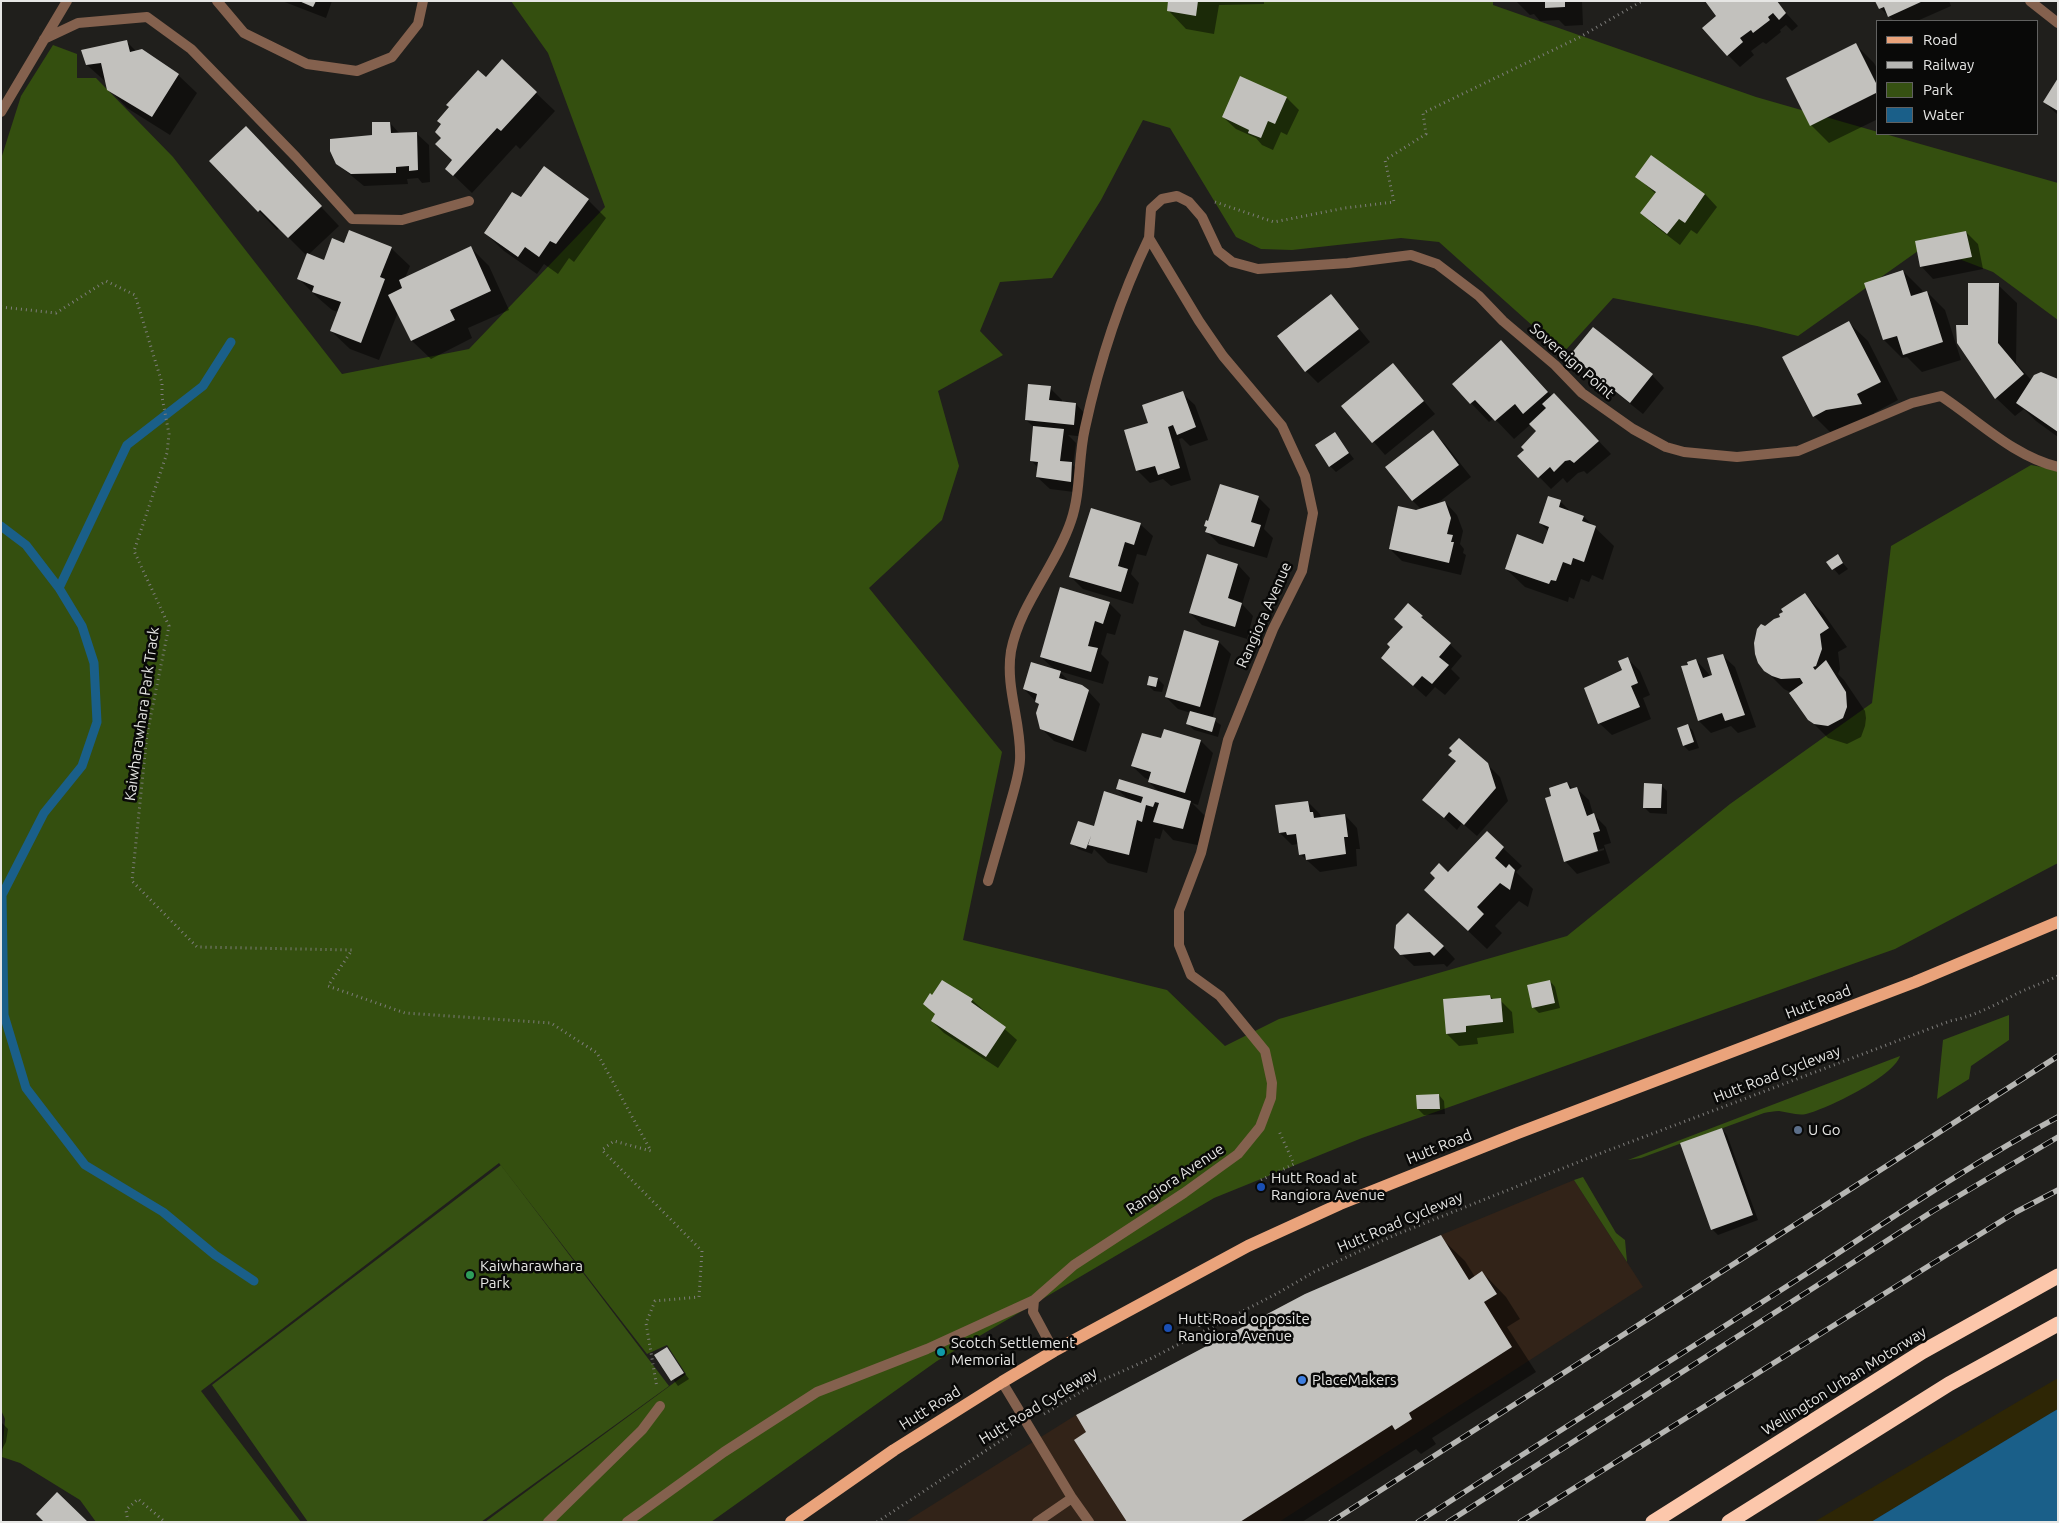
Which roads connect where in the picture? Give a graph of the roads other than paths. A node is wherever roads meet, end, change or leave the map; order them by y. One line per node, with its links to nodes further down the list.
1 (67, 1): 6 (street)
2 (217, 1): 3 (street)
3 (423, 1)
4 (2030, 1): 5 (street)
5 (2058, 24)
6 (44, 39): 7 (street); 8 (street)
7 (1, 112)
8 (469, 201)
9 (1149, 238): 10 (street, Sovereign Point); 11 (street); 14 (street, Rangiora Avenue)
10 (2058, 467)
11 (988, 881)
12 (2058, 922): 16 (main road, Hutt Road)
13 (2058, 1276): 25 (highway, Wellington Urban Motorway)
14 (1034, 1300): 16 (street); 21 (street, Rangiora Avenue)
15 (2058, 1324): 26 (highway)
16 (1054, 1351): 17 (main road, Hutt Road)
17 (1002, 1382): 19 (street); 22 (main road, Hutt Road)
18 (660, 1406): 20 (street)
19 (1072, 1498): 23 (street); 24 (street)
20 (548, 1522)
21 (627, 1522)
22 (792, 1522)
23 (1037, 1522)
24 (1089, 1522)
25 (1653, 1522)
26 (1729, 1522)

